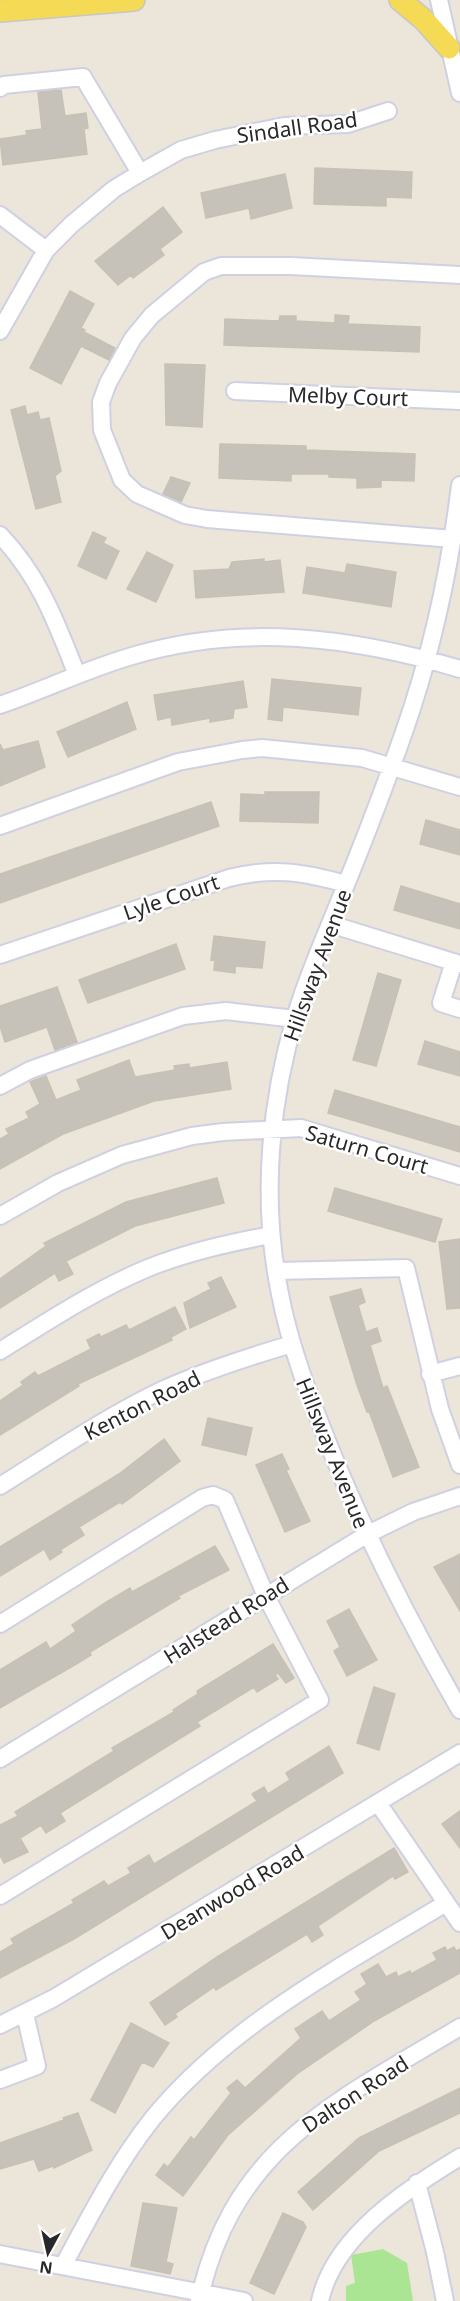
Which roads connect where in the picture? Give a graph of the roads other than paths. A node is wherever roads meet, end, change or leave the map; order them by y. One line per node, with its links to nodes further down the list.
1 (134, 0): 4 (main road)
2 (400, 0): 5 (main road)
3 (439, 0): 5 (street)
4 (0, 10)
5 (449, 48): 7 (street)
6 (0, 88): 9 (street)
7 (460, 93)
8 (388, 111): 9 (street, Sindall Road)
9 (140, 172): 11 (street, Sindall Road)
10 (0, 215): 11 (street)
11 (46, 250): 13 (street, Sindall Road)
12 (460, 275): 18 (street)
13 (0, 331)
14 (235, 391): 15 (street, Melby Court)
15 (460, 400)
16 (460, 485): 18 (street, Hillsway Avenue)
17 (0, 535): 21 (street)
18 (453, 539): 19 (street, Hillsway Avenue)
19 (426, 659): 20 (street); 21 (street); 23 (street, Hillsway Avenue)
20 (460, 669)
21 (77, 675): 22 (street)
22 (0, 705)
23 (391, 768): 24 (street); 25 (street); 26 (street, Hillsway Avenue)
24 (460, 787)
25 (0, 826)
26 (346, 884): 27 (street, Hillsway Avenue); 28 (street, Lyle Court)
27 (330, 924): 29 (street); 31 (street, Hillsway Avenue)
28 (0, 955)
29 (457, 963): 30 (street)
30 (460, 1009)
31 (295, 1019): 32 (street); 33 (street, Hillsway Avenue)
32 (0, 1086)
33 (273, 1129): 34 (street, Saturn Court); 35 (street, Saturn Court); 36 (street, Hillsway Avenue)
34 (460, 1176)
35 (0, 1216)
36 (272, 1235): 37 (street, Hillsway Avenue); 39 (street)
37 (276, 1271): 38 (street, Hillsway Avenue); 41 (street)
38 (292, 1344): 43 (street, Kenton Road); 45 (street, Hillsway Avenue)
39 (0, 1352)
40 (460, 1366): 41 (street)
41 (430, 1374): 42 (street)
42 (460, 1465)
43 (0, 1486)
44 (460, 1496): 45 (street, Halstead Road)
45 (366, 1534): 46 (street, Halstead Road); 48 (street, Hillsway Avenue)
46 (266, 1596): 47 (street); 50 (street, Halstead Road); 52 (street)
47 (0, 1624)
48 (460, 1710)
49 (460, 1753): 51 (street, Deanwood Road)
50 (0, 1759)
51 (378, 1803): 53 (street); 55 (street, Deanwood Road)
52 (0, 1896)
53 (446, 1903): 54 (street); 62 (street)
54 (460, 1923)
55 (25, 2014): 56 (street, Deanwood Road); 58 (street)
56 (0, 2025)
57 (460, 2027): 63 (street, Dalton Road)
58 (0, 2080)
59 (460, 2157): 60 (street)
60 (417, 2183): 65 (street); 66 (street)
61 (0, 2254): 62 (street)
62 (63, 2266): 63 (street)
63 (200, 2297): 64 (street)
64 (244, 2301)
65 (320, 2301)
66 (445, 2301)

